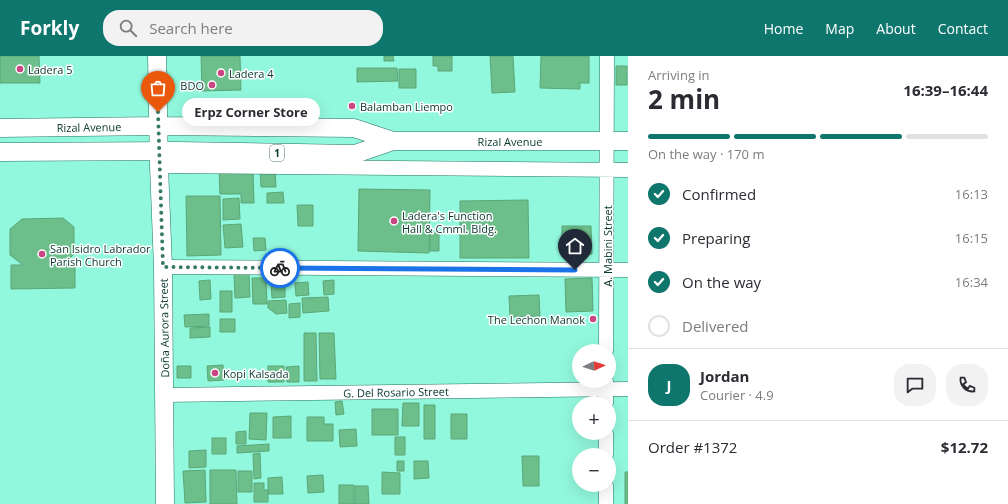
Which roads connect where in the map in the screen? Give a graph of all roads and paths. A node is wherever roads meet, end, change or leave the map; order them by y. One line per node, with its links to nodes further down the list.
1 (157, 56): 3 (main road, Doña Aurora Street)
2 (607, 56): 6 (street, A. Mabini Street)
3 (158, 126): 4 (main road, Rizal Avenue / 1); 5 (main road, Rizal Avenue / 1); 9 (main road, Doña Aurora Street)
4 (0, 128)
5 (393, 141): 6 (main road, Rizal Avenue / 1); 9 (main road, Rizal Avenue / 1)
6 (606, 141): 7 (main road, Rizal Avenue / 1); 10 (street, A. Mabini Street)
7 (628, 141)
8 (0, 152): 9 (main road, Rizal Avenue / 1)
9 (159, 158): 10 (street); 12 (main road, Doña Aurora Street)
10 (606, 170): 11 (street); 13 (street, A. Mabini Street)
11 (628, 170)
12 (163, 267): 13 (street); 19 (main road, Doña Aurora Street)
13 (607, 270): 14 (street); 15 (street, A. Mabini Street)
14 (628, 270)
15 (606, 344)
16 (572, 386): 19 (street, G. Del Rosario Street)
17 (616, 387): 18 (street, G. Del Rosario Street)
18 (628, 389)
19 (165, 395): 21 (main road, Doña Aurora Street)
20 (606, 492): 22 (street)
21 (165, 504)
22 (606, 504)

